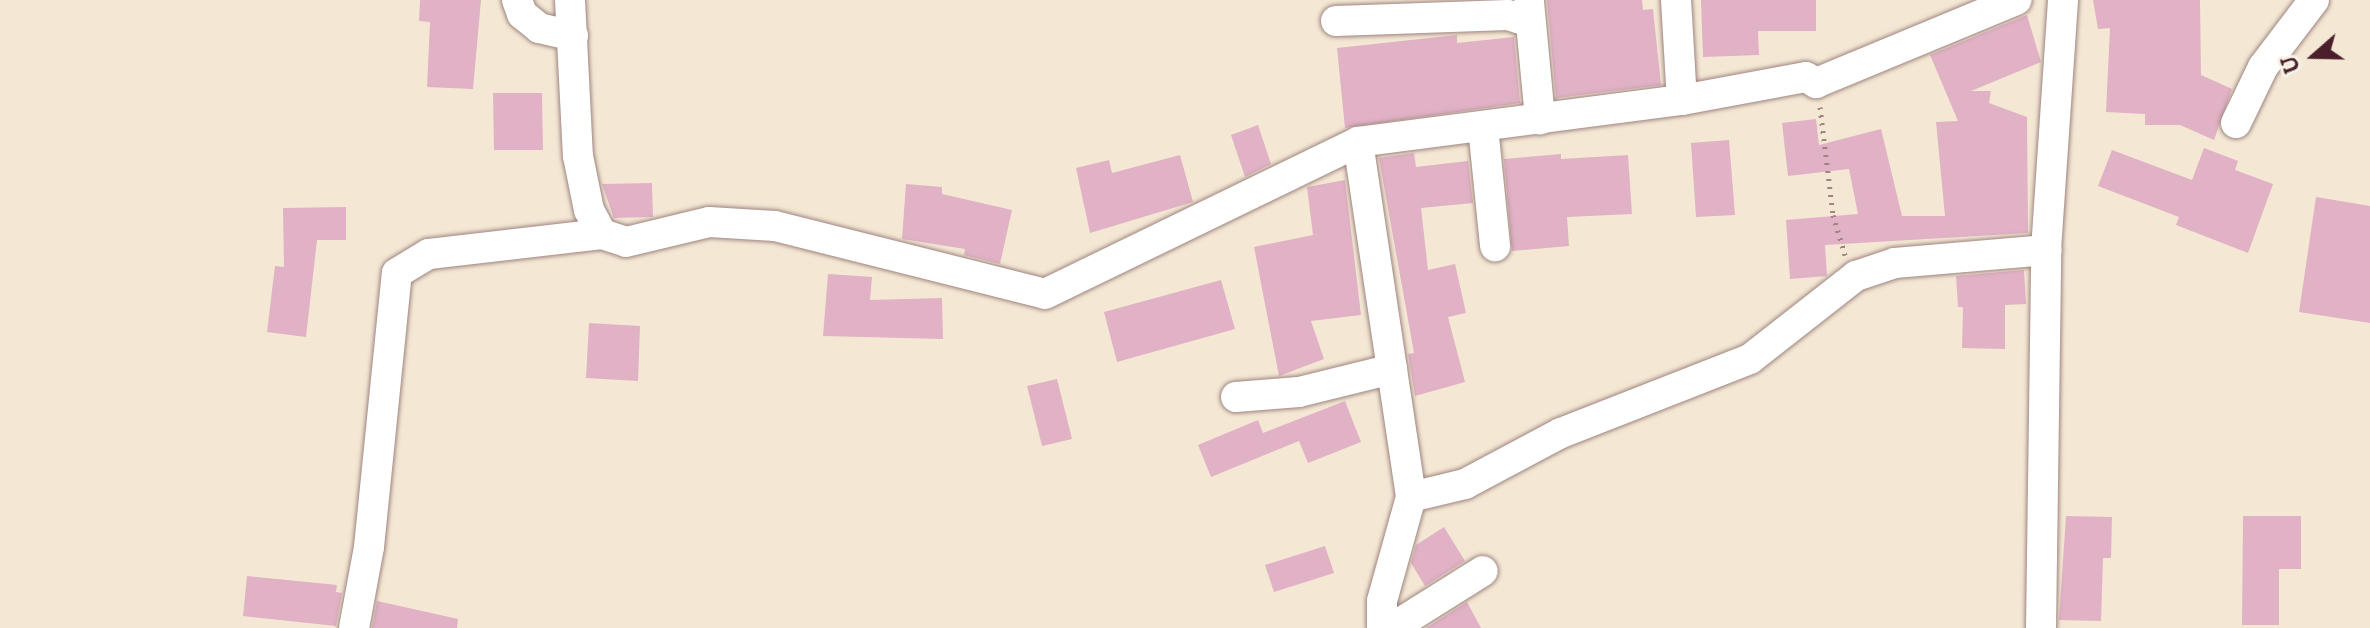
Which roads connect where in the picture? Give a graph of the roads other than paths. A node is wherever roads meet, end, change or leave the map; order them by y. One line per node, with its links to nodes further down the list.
1 (517, 0): 9 (street)
2 (570, 0): 9 (street)
3 (1676, 0): 10 (street)
4 (2016, 0): 10 (street)
5 (2063, 0): 17 (street)
6 (2314, 0): 12 (street)
7 (1529, 11): 8 (street); 11 (street)
8 (1336, 21)
9 (573, 36): 15 (street)
10 (1682, 100): 11 (street)
11 (1540, 119): 13 (street)
12 (2236, 123)
13 (1483, 127): 14 (street); 16 (street)
14 (1358, 142): 15 (street); 18 (street)
15 (602, 234): 22 (street)
16 (1495, 246)
17 (2046, 250): 20 (street); 25 (street)
18 (1392, 369): 19 (street); 20 (street)
19 (1236, 397)
20 (1411, 497): 23 (street)
21 (1483, 571): 24 (street)
22 (354, 628)
23 (1382, 628)
24 (1392, 628)
25 (2041, 628)

